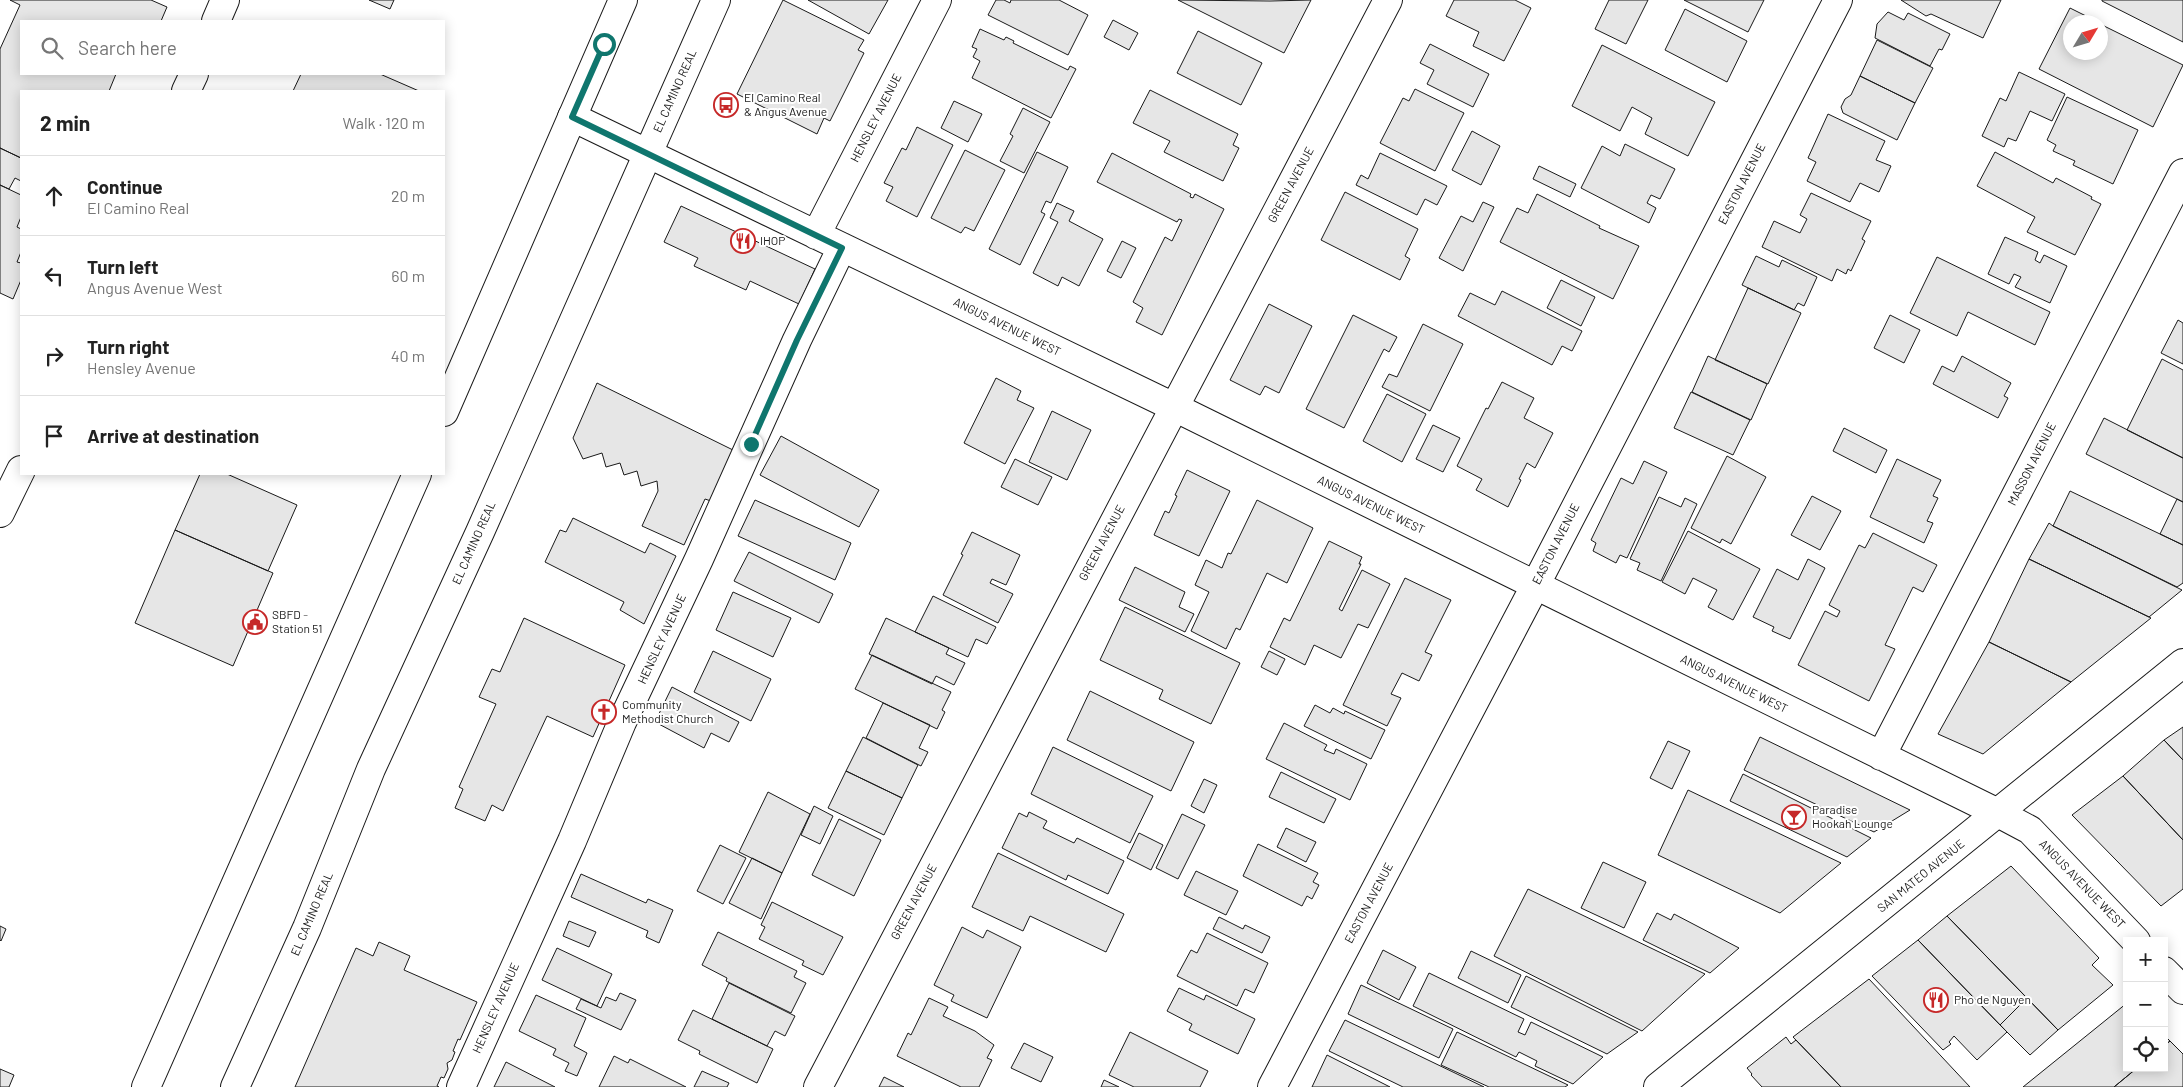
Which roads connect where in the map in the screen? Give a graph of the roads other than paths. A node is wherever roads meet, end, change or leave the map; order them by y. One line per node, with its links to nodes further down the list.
1 (225, 0): 7 (street)
2 (623, 0): 10 (street)
3 (716, 0): 11 (street, EL CAMINO REAL)
4 (937, 0): 13 (street, HENSLEY AVENUE)
5 (1388, 0): 15 (street, GREEN AVENUE)
6 (1838, 0): 20 (street, EASTON AVENUE)
7 (216, 20)
8 (194, 75): 9 (street)
9 (186, 90)
10 (572, 117): 11 (street, ANGUS AVENUE WEST); 16 (street)
11 (647, 154): 13 (street, ANGUS AVENUE WEST); 28 (street, EL CAMINO REAL)
12 (2183, 173): 22 (street, MASSON AVENUE)
13 (816, 235): 14 (street, ANGUS AVENUE WEST)
14 (842, 248): 15 (street, ANGUS AVENUE WEST); 29 (street, HENSLEY AVENUE)
15 (1174, 407): 20 (street, ANGUS AVENUE WEST); 30 (street, GREEN AVENUE)
16 (445, 410)
17 (20, 472): 19 (street)
18 (417, 475): 27 (street)
19 (0, 513)
20 (1535, 586): 22 (street, ANGUS AVENUE WEST); 31 (street, EASTON AVENUE)
21 (2183, 663): 23 (street, SAN MATEO AVENUE)
22 (1881, 756): 23 (street, ANGUS AVENUE WEST)
23 (1998, 813): 24 (street, ANGUS AVENUE WEST); 32 (street, SAN MATEO AVENUE)
24 (2132, 937)
25 (2168, 975): 26 (street)
26 (2183, 990)
27 (146, 1087)
28 (235, 1087)
29 (461, 1087)
30 (818, 1087)
31 (1272, 1087)
32 (1658, 1087)

